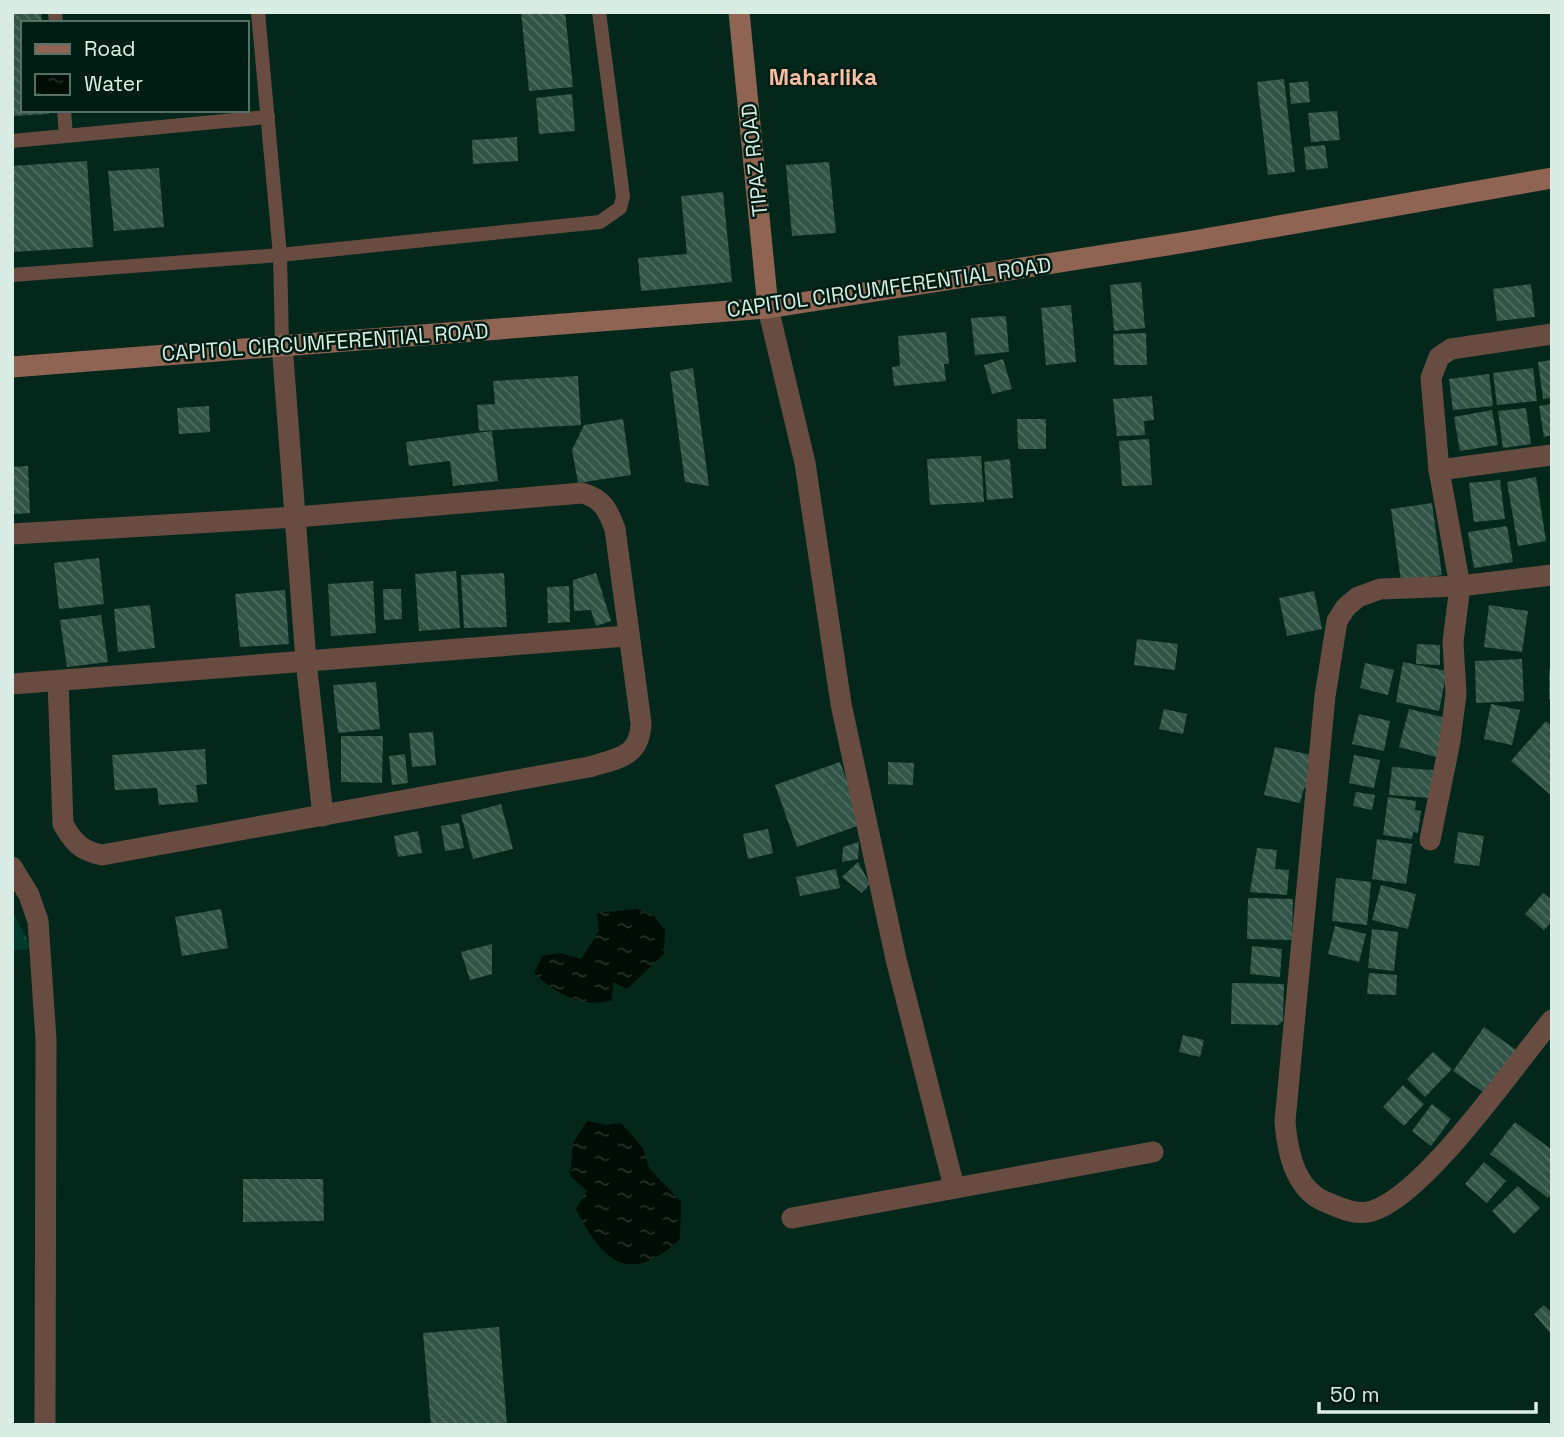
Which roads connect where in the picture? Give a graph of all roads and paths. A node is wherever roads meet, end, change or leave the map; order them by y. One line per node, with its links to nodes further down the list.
1 (258, 12): 5 (lane)
2 (599, 12): 9 (lane)
3 (740, 12): 11 (main road, TIPAZ ROAD)
4 (64, 112): 6 (lane)
5 (268, 117): 6 (lane); 9 (lane)
6 (66, 136): 7 (lane)
7 (12, 141)
8 (1552, 178): 11 (main road, CAPITOL CIRCUMFERENTIAL ROAD)
9 (280, 256): 10 (lane); 13 (lane)
10 (12, 275)
11 (768, 308): 13 (main road, CAPITOL CIRCUMFERENTIAL ROAD); 30 (street)
12 (1552, 334): 16 (street)
13 (282, 344): 14 (main road, CAPITOL CIRCUMFERENTIAL ROAD); 17 (street)
14 (12, 367)
15 (1552, 455): 16 (street)
16 (1439, 470): 20 (street)
17 (297, 517): 18 (street); 21 (street); 22 (street)
18 (12, 534)
19 (1552, 575): 20 (street)
20 (1460, 586): 26 (street); 28 (street)
21 (627, 636): 22 (street); 25 (street)
22 (306, 661): 23 (street); 25 (street)
23 (58, 681): 24 (street); 25 (street)
24 (12, 684)
25 (323, 816)
26 (1430, 840)
27 (13, 867): 32 (street)
28 (1552, 1020)
29 (1153, 1152): 30 (street)
30 (954, 1187): 31 (street)
31 (792, 1218)
32 (45, 1425)

